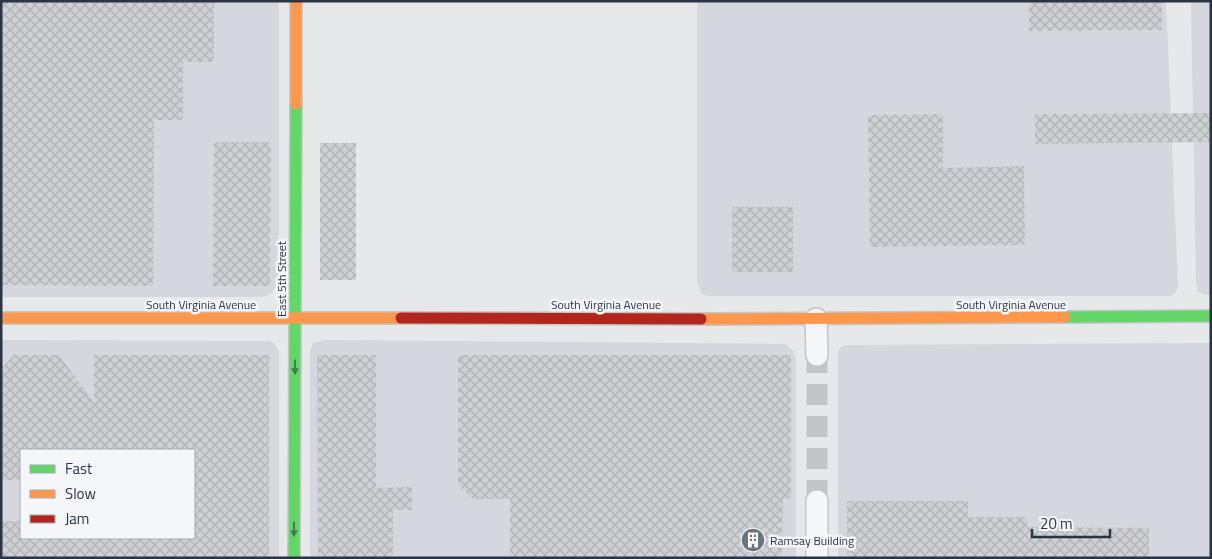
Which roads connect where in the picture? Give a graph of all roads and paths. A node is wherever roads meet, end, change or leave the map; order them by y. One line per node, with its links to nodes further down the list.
1 (296, 1): 4 (street, East 5th Street)
2 (1211, 316): 5 (street, South Virginia Avenue)
3 (1, 318): 4 (street, South Virginia Avenue)
4 (295, 318): 5 (street, South Virginia Avenue); 8 (street, East 5th Street, one-way to 8)
5 (816, 319): 6 (street)
6 (817, 355)
7 (817, 502): 9 (street)
8 (294, 558)
9 (817, 558)

